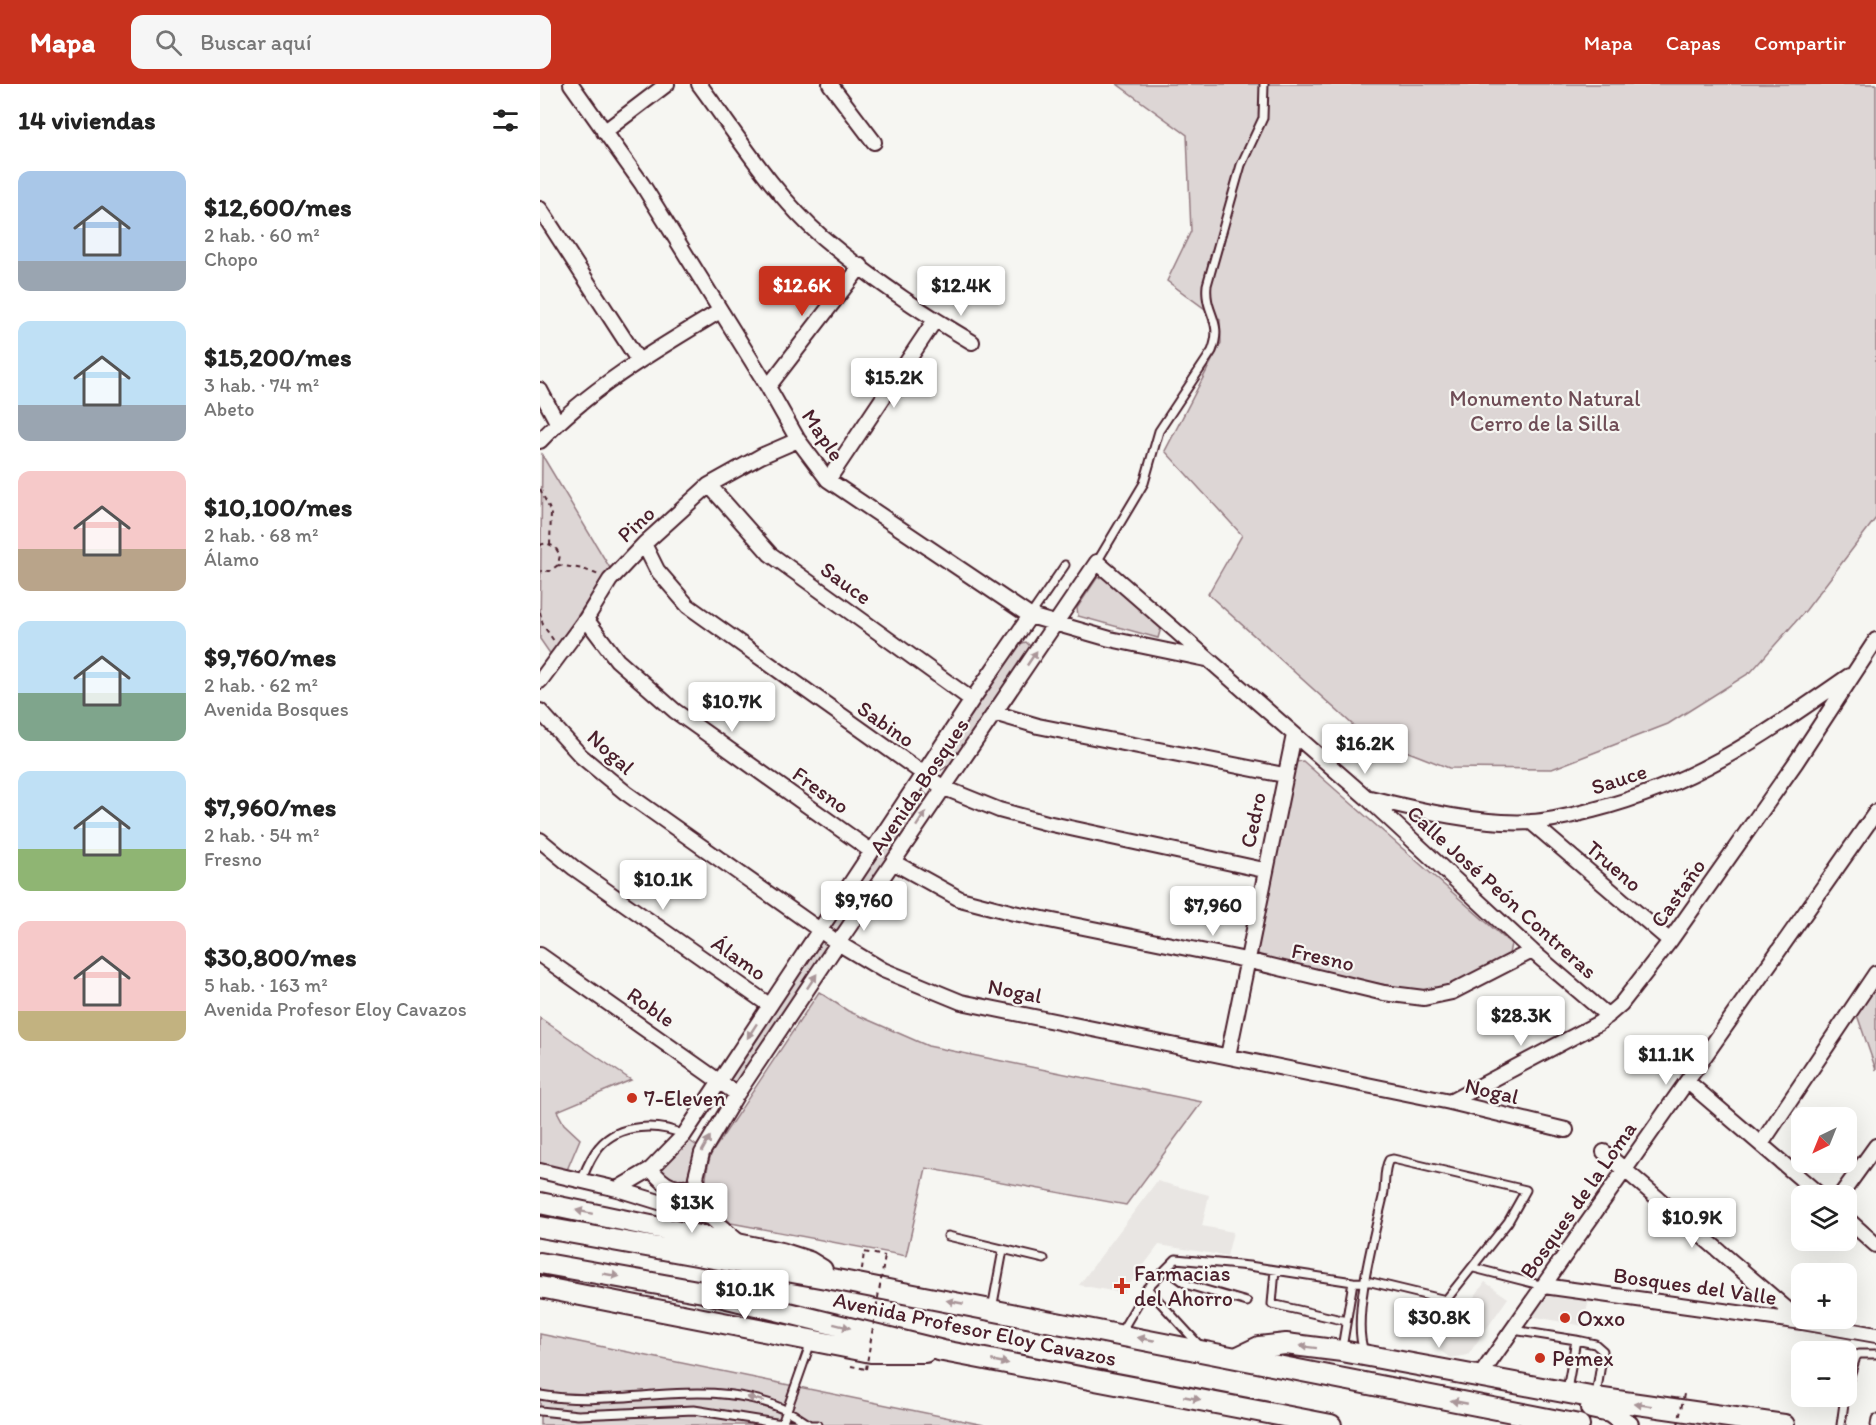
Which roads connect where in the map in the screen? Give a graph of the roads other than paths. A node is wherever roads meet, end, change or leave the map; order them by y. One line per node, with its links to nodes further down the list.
1 (571, 84): 6 (street, Maple)
2 (667, 84): 6 (street)
3 (699, 84): 9 (street)
4 (830, 84): 7 (street)
5 (1264, 84): 22 (lane)
6 (604, 132): 10 (street, Maple)
7 (874, 142)
8 (540, 209): 13 (street)
9 (861, 266): 11 (street); 14 (street)
10 (720, 311): 13 (street); 14 (street, Maple)
11 (935, 320): 12 (street); 19 (street)
12 (972, 342)
13 (638, 360): 16 (street)
14 (768, 387): 17 (street, Maple)
15 (540, 390): 16 (street)
16 (558, 422): 18 (street)
17 (798, 440): 19 (street, Maple); 20 (street, Pino)
18 (540, 441)
19 (828, 480): 24 (street, Maple)
20 (709, 485): 21 (street, Pino); 31 (street, Sauce)
21 (644, 544): 25 (street, Pino); 35 (street, Sabino)
22 (1097, 562): 26 (street, Avenida Bosques); 28 (street, Calle José Peón Contreras)
23 (1065, 565): 24 (lane)
24 (1030, 616): 26 (street, Maple); 31 (street, Avenida Bosques)
25 (586, 619): 30 (street, Pino); 42 (street, Fresno)
26 (1054, 625): 28 (street, Maple); 33 (street, Avenida Bosques, one-way to 26)
27 (1876, 640): 29 (street, Castaño)
28 (1209, 659): 34 (street, Calle José Peón Contreras)
29 (1856, 671): 40 (street, Sauce); 46 (street, Castaño)
30 (540, 681)
31 (972, 699): 35 (street, Avenida Bosques)
32 (540, 711): 45 (street, Nogal)
33 (994, 713): 36 (street); 37 (street, Avenida Bosques)
34 (1294, 735): 36 (street, Cedro); 38 (street, Calle José Peón Contreras)
35 (923, 775): 37 (street, Sabino); 42 (street, Avenida Bosques)
36 (1284, 775): 44 (street, Cedro)
37 (942, 787): 43 (street, Avenida Bosques, one-way to 37); 44 (street, Sabino)
38 (1366, 797): 40 (street, Sauce); 48 (street, Calle José Peón Contreras)
39 (1876, 812): 56 (street, Bosques de la Loma)
40 (1531, 822): 46 (street, Trueno)
41 (540, 840): 52 (street, Álamo)
42 (871, 851): 45 (street, Avenida Bosques)
43 (893, 862): 47 (street, Avenida Bosques); 50 (street, Fresno)
44 (1264, 870): 50 (street, Cedro)
45 (819, 930): 47 (street, Nogal); 52 (street, Avenida Bosques)
46 (1670, 942): 53 (street, Castaño)
47 (838, 943): 54 (street, Nogal); 57 (street, Avenida Bosques, one-way to 47)
48 (1532, 951): 50 (street, Fresno); 53 (street, Calle José Peón Contreras)
49 (540, 955): 55 (street, Roble)
50 (1246, 960): 54 (street, Cedro)
51 (1876, 973): 61 (street)
52 (769, 1005): 55 (street, Avenida Bosques, one-way to 55)
53 (1608, 1016): 58 (street, Castaño)
54 (1228, 1056): 58 (street, Nogal)
55 (719, 1082): 57 (street, Roble); 60 (street, Avenida Bosques)
56 (1688, 1082): 61 (street); 65 (street, Bosques de la Loma)
57 (737, 1094): 70 (street, Avenida Bosques, one-way to 57)
58 (1450, 1102): 59 (street, Nogal)
59 (1566, 1130)
60 (684, 1135): 64 (street, Avenida Bosques); 67 (lane)
61 (1761, 1144): 68 (street)
62 (1876, 1146): 69 (street)
63 (1604, 1152): 65 (street)
64 (651, 1169): 70 (street); 71 (street, Avenida Bosques)
65 (1625, 1170): 88 (street, Bosques de la Loma); 93 (street)
66 (540, 1171): 67 (street)
67 (581, 1181): 71 (street)
68 (1808, 1185)
69 (1848, 1185)
70 (697, 1186): 73 (street)
71 (617, 1189): 73 (street)
72 (540, 1203): 77 (main road, Avenida Profesor Eloy Cavazos, one-way to 72)
73 (711, 1218): 77 (street)
74 (540, 1227): 85 (main road)
75 (1857, 1228): 78 (street)
76 (948, 1236): 79 (lane)
77 (744, 1245): 85 (main road, Avenida Profesor Eloy Cavazos)
78 (1876, 1245)
79 (1003, 1250): 80 (lane); 92 (lane)
80 (1044, 1259)
81 (547, 1264): 103 (main road, Avenida Profesor Eloy Cavazos, one-way to 103)
82 (1474, 1268): 87 (lane); 87 (lane); 88 (lane)
83 (1166, 1269): 84 (lane); 90 (lane); 91 (lane)
84 (1275, 1270): 86 (lane); 95 (lane)
85 (837, 1280): 92 (main road, Avenida Profesor Eloy Cavazos, one-way to 85)
86 (1353, 1282): 87 (lane); 95 (lane)
87 (1366, 1282): 105 (lane)
88 (1544, 1286): 94 (street, Bosques del Valle); 97 (street, Bosques de la Loma)
89 (540, 1287): 101 (main road)
90 (1147, 1288): 98 (lane); 102 (lane)
91 (1247, 1302)
92 (992, 1309): 98 (main road, Avenida Profesor Eloy Cavazos)
93 (1791, 1313)
94 (1791, 1320)
95 (1346, 1321): 104 (lane)
96 (1842, 1329): 99 (street, Bosques del Valle)
97 (1512, 1330): 100 (lane); 109 (street, Bosques de la Loma)
98 (1119, 1334): 102 (main road, Avenida Profesor Eloy Cavazos, one-way to 98)
99 (1876, 1335)
100 (1576, 1340): 111 (lane); 113 (lane)
101 (812, 1341): 103 (main road); 115 (lane)
102 (1204, 1350): 108 (main road, Avenida Profesor Eloy Cavazos)
103 (943, 1351): 121 (main road, Avenida Profesor Eloy Cavazos, one-way to 121)
104 (1341, 1351): 105 (main road); 108 (main road, one-way to 108)
105 (1366, 1354): 109 (main road)
106 (1876, 1354): 107 (lane)
107 (1857, 1356)
108 (1238, 1357): 122 (main road, Avenida Profesor Eloy Cavazos, one-way to 108)
109 (1480, 1376): 110 (main road)
110 (1505, 1381): 111 (main road); 123 (main road)
111 (1567, 1393): 113 (main road)
112 (540, 1395): 115 (lane, one-way to 112)
113 (1596, 1398): 124 (main road, one-way to 113)
114 (1843, 1407): 125 (lane)
115 (787, 1408): 118 (lane); 119 (lane)
116 (540, 1411): 119 (lane)
117 (1876, 1419): 126 (lane)
118 (807, 1423): 119 (lane); 120 (lane)
119 (782, 1424)
120 (818, 1425)
121 (1331, 1425)
122 (1579, 1425)
123 (1628, 1425)
124 (1784, 1425)
125 (1841, 1425)
126 (1875, 1425)

